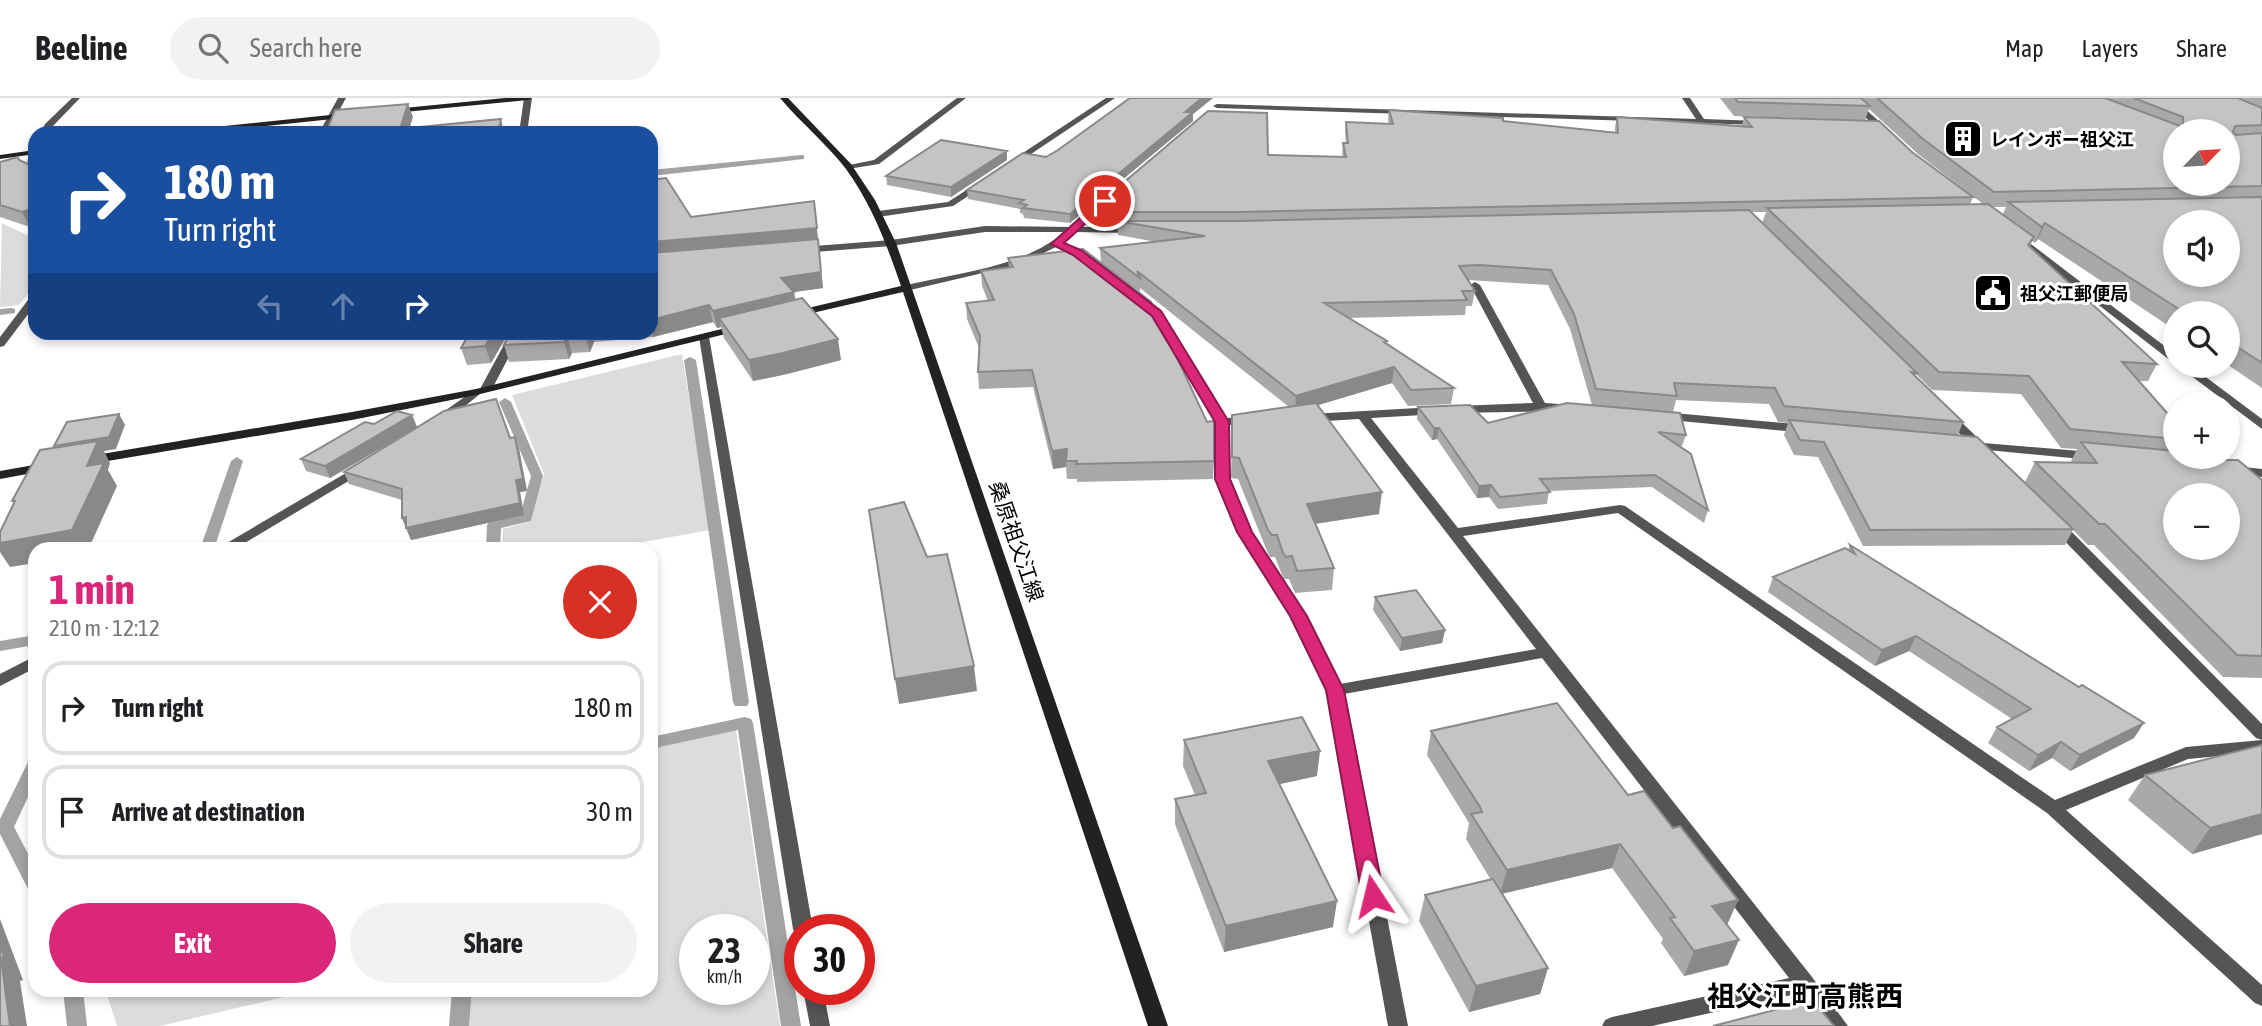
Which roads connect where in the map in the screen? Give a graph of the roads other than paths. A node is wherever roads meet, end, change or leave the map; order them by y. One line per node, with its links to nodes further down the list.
1 (76, 98): 17 (street)
2 (342, 98): 14 (street)
3 (528, 98): 11 (main road); 20 (street)
4 (783, 98): 26 (main road, 桑原祖父江線)
5 (962, 98): 26 (street)
6 (1111, 98): 27 (street)
7 (1227, 98): 10 (street)
8 (1686, 98): 15 (street)
9 (1849, 98): 22 (street)
10 (1217, 106): 13 (street); 15 (street)
11 (384, 112)
12 (358, 114): 14 (main road)
13 (1207, 115)
14 (332, 117): 18 (main road); 19 (street)
15 (1702, 121): 16 (street)
16 (1771, 123)
17 (48, 126)
18 (244, 126)
19 (327, 126)
20 (524, 126)
21 (1867, 126): 22 (street)
22 (1880, 126): 23 (street)
23 (1897, 142)
24 (28, 153): 25 (main road)
25 (0, 157)
26 (848, 166): 30 (main road, 桑原祖父江線)
27 (1006, 167)
28 (995, 174): 30 (street)
29 (1109, 198): 32 (street)
30 (878, 214): 34 (main road, 桑原祖父江線)
31 (1148, 230): 32 (street)
32 (1070, 231): 34 (street); 35 (street)
33 (2017, 238): 47 (street)
34 (891, 243): 36 (street); 39 (main road, 桑原祖父江線)
35 (1056, 244): 37 (street); 39 (street)
36 (785, 252)
37 (1097, 268)
38 (1475, 285): 50 (street)
39 (906, 288): 42 (main road); 86 (main road, 桑原祖父江線)
40 (1137, 299): 57 (street)
41 (28, 307): 46 (street)
42 (785, 317)
43 (745, 327): 44 (main road)
44 (704, 337): 49 (main road); 81 (street)
45 (512, 340): 49 (street)
46 (0, 344)
47 (2163, 350)
48 (2200, 378): 59 (street)
49 (481, 391): 58 (street); 65 (main road)
50 (1541, 406): 52 (street); 53 (street)
51 (1941, 408): 62 (street)
52 (1588, 410)
53 (1362, 415): 55 (street); 72 (street)
54 (1656, 415): 60 (street)
55 (1298, 418)
56 (1260, 420): 57 (street)
57 (1222, 422): 77 (street)
58 (434, 425)
59 (2262, 425)
60 (1819, 430)
61 (1953, 443): 62 (street)
62 (1979, 446): 63 (street); 66 (street)
63 (2101, 457)
64 (375, 460): 73 (street)
65 (81, 461)
66 (1997, 464)
67 (54, 466): 70 (main road)
68 (2223, 469): 69 (street)
69 (2262, 472)
70 (0, 475)
71 (2042, 510): 78 (street)
72 (1454, 533): 74 (street); 80 (street)
73 (236, 542)
74 (1546, 652): 77 (street); 82 (street)
75 (28, 665): 76 (street)
76 (0, 681)
77 (1335, 690): 87 (street)
78 (2262, 734)
79 (2262, 746): 80 (street)
80 (2053, 808): 83 (street)
81 (800, 914)
82 (1805, 983): 88 (street); 89 (street)
83 (2262, 997)
84 (816, 1005): 85 (street)
85 (820, 1026)
86 (1158, 1026)
87 (1398, 1026)
88 (1612, 1026)
89 (1838, 1026)

